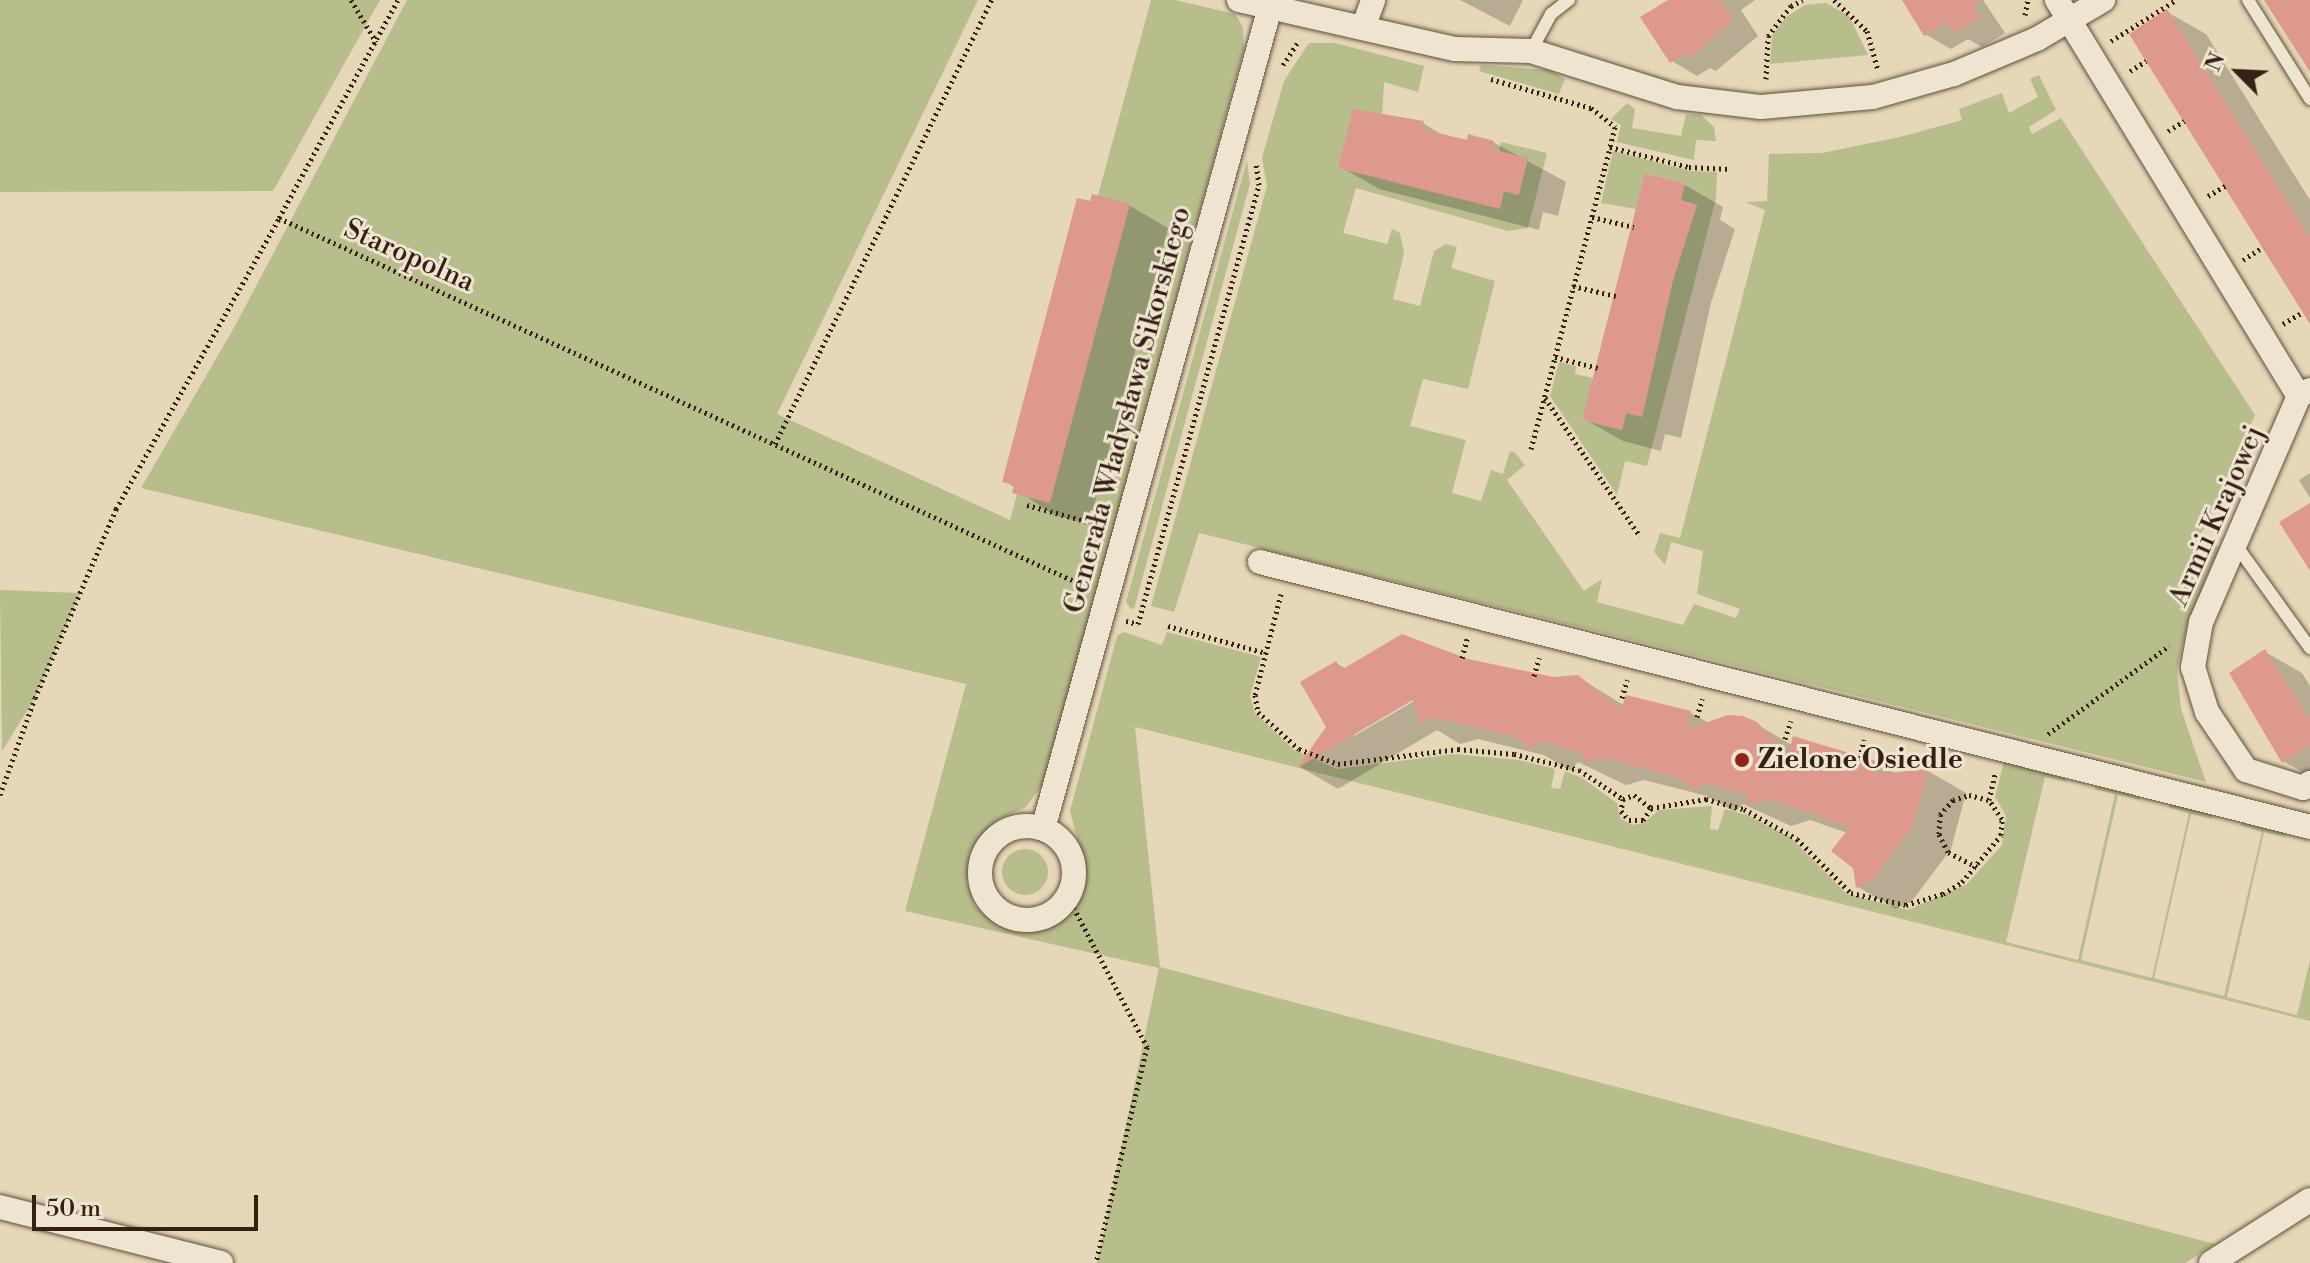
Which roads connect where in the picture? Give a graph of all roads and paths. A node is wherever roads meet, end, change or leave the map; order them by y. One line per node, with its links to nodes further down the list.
1 (351, 0): 16 (path)
2 (398, 0): 16 (path)
3 (992, 0): 44 (path)
4 (1239, 0): 12 (street)
5 (1373, 0): 14 (street)
6 (1569, 0): 18 (lane)
7 (1803, 0): 23 (path)
8 (1834, 0): 21 (path)
9 (2103, 0): 13 (street)
10 (2176, 0): 17 (path)
11 (2248, 0): 24 (lane)
12 (1271, 4): 14 (street); 47 (street, Generała Władysława Sikorskiego)
13 (2064, 10): 18 (street); 42 (street, Armii Krajowej)
14 (1363, 28): 18 (street)
15 (1304, 33): 22 (path)
16 (376, 42): 32 (path)
17 (2107, 44)
18 (1531, 51)
19 (2146, 61): 20 (path)
20 (2125, 74)
21 (1880, 77)
22 (1279, 80)
23 (1766, 89)
24 (2310, 99)
25 (2184, 121): 26 (path)
26 (2162, 134)
27 (1255, 156): 49 (path)
28 (1730, 169): 31 (path)
29 (2225, 186): 30 (path)
30 (2202, 200)
31 (1592, 217): 33 (path); 36 (path)
32 (279, 218): 44 (path, Staropolna); 61 (path)
33 (1634, 227)
34 (2263, 247): 35 (path)
35 (2240, 262)
36 (1573, 286): 37 (path); 40 (path)
37 (1616, 296)
38 (2303, 312): 39 (path)
39 (2279, 326)
40 (1555, 357): 41 (path); 43 (path)
41 (1598, 368)
42 (2305, 393): 50 (street, Armii Krajowej)
43 (1545, 397): 45 (path); 48 (path)
44 (775, 444): 53 (path, Staropolna)
45 (1531, 449)
46 (1027, 505): 47 (path)
47 (1126, 532): 49 (path); 53 (street, Generała Władysława Sikorskiego)
48 (1640, 536)
49 (1161, 542): 53 (path, Staropolna)
50 (2236, 545): 54 (street, Armii Krajowej); 56 (lane)
51 (1260, 562): 52 (street)
52 (1287, 569): 57 (path); 58 (street)
53 (1105, 605): 66 (street, Generała Władysława Sikorskiego)
54 (2201, 622): 59 (path); 60 (street, Armii Krajowej)
55 (1168, 626): 57 (path)
56 (2310, 648)
57 (1266, 653): 62 (path)
58 (2001, 749): 59 (street); 63 (path)
59 (2034, 757): 65 (street)
60 (2310, 783)
61 (0, 795)
62 (1623, 799): 64 (path); 64 (path)
63 (1989, 800): 67 (path); 67 (path)
64 (1651, 808): 67 (path)
65 (2310, 827)
66 (1043, 829): 68 (street); 68 (street)
67 (1977, 867)
68 (1068, 897): 72 (path)
69 (2310, 1200): 73 (street)
70 (0, 1207): 71 (street)
71 (221, 1263)
72 (1096, 1263)
73 (2211, 1263)

